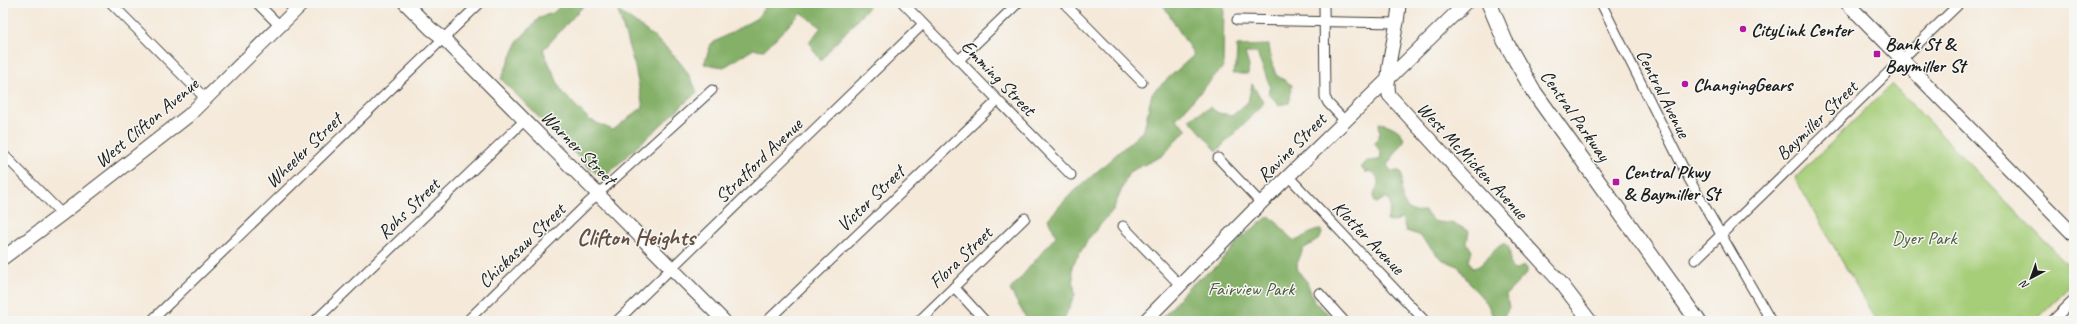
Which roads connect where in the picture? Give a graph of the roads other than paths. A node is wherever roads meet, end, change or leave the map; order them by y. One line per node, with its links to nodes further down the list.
1 (111, 3): 27 (street)
2 (257, 3): 20 (street)
3 (303, 3): 20 (street, West Clifton Avenue)
4 (405, 3): 21 (street, Warner Street)
5 (480, 3): 21 (street, Wheeler Street)
6 (903, 3): 19 (street, Emming Street)
7 (1018, 3): 23 (street)
8 (1064, 3): 25 (street)
9 (1324, 3): 17 (street)
10 (1399, 3): 18 (street, West McMicken Avenue)
11 (1466, 3): 24 (street, Ravine Street)
12 (1489, 3): 61 (main road, Central Parkway)
13 (1601, 3): 40 (street, Central Avenue)
14 (1847, 3): 22 (street)
15 (1960, 3): 22 (street, Baymiller Street)
16 (1237, 20): 17 (street)
17 (1323, 21): 18 (street); 30 (street)
18 (1398, 23): 24 (street, West McMicken Avenue)
19 (923, 24): 23 (street, Emming Street); 44 (street, Stratford Avenue)
20 (280, 26): 27 (street, West Clifton Avenue)
21 (443, 38): 29 (street, Warner Street); 49 (street, Wheeler Street)
22 (1903, 59): 40 (street, Baymiller Street); 41 (street)
23 (959, 60): 28 (street, Emming Street)
24 (1387, 81): 30 (street, Ravine Street); 60 (street, West McMicken Avenue)
25 (1142, 82)
26 (712, 90): 35 (street, Chickasaw Street)
27 (205, 98): 37 (street, West Clifton Avenue)
28 (997, 100): 33 (street, Emming Street); 54 (street, Victor Street)
29 (525, 120): 35 (street, Warner Street); 50 (street, Rohs Street)
30 (1345, 121): 34 (street, Ravine Street)
31 (3, 154): 37 (street)
32 (1218, 158): 36 (street)
33 (1072, 175)
34 (1289, 177): 36 (street, Ravine Street); 59 (street, Klotter Avenue)
35 (599, 194): 44 (street, Warner Street); 51 (street, Chickasaw Street)
36 (1261, 204): 45 (street, Ravine Street)
37 (62, 214): 42 (street, West Clifton Avenue)
38 (1025, 218): 46 (street, Flora Street)
39 (1123, 226): 45 (street)
40 (1722, 235): 43 (street, Baymiller Street); 62 (street, Central Avenue)
41 (2074, 235)
42 (3, 258)
43 (1695, 260)
44 (672, 268): 52 (street, Stratford Avenue); 53 (street, Warner Street)
45 (1181, 286): 57 (street, Ravine Street)
46 (954, 287): 55 (street, Flora Street); 56 (street)
47 (1319, 293): 58 (street)
48 (2074, 300): 63 (street)
49 (150, 321)
50 (315, 321)
51 (467, 321)
52 (617, 321)
53 (724, 321)
54 (767, 321)
55 (919, 321)
56 (985, 321)
57 (1145, 321)
58 (1344, 321)
59 (1425, 321)
60 (1590, 321)
61 (1698, 321)
62 (1771, 321)
63 (2052, 321)

